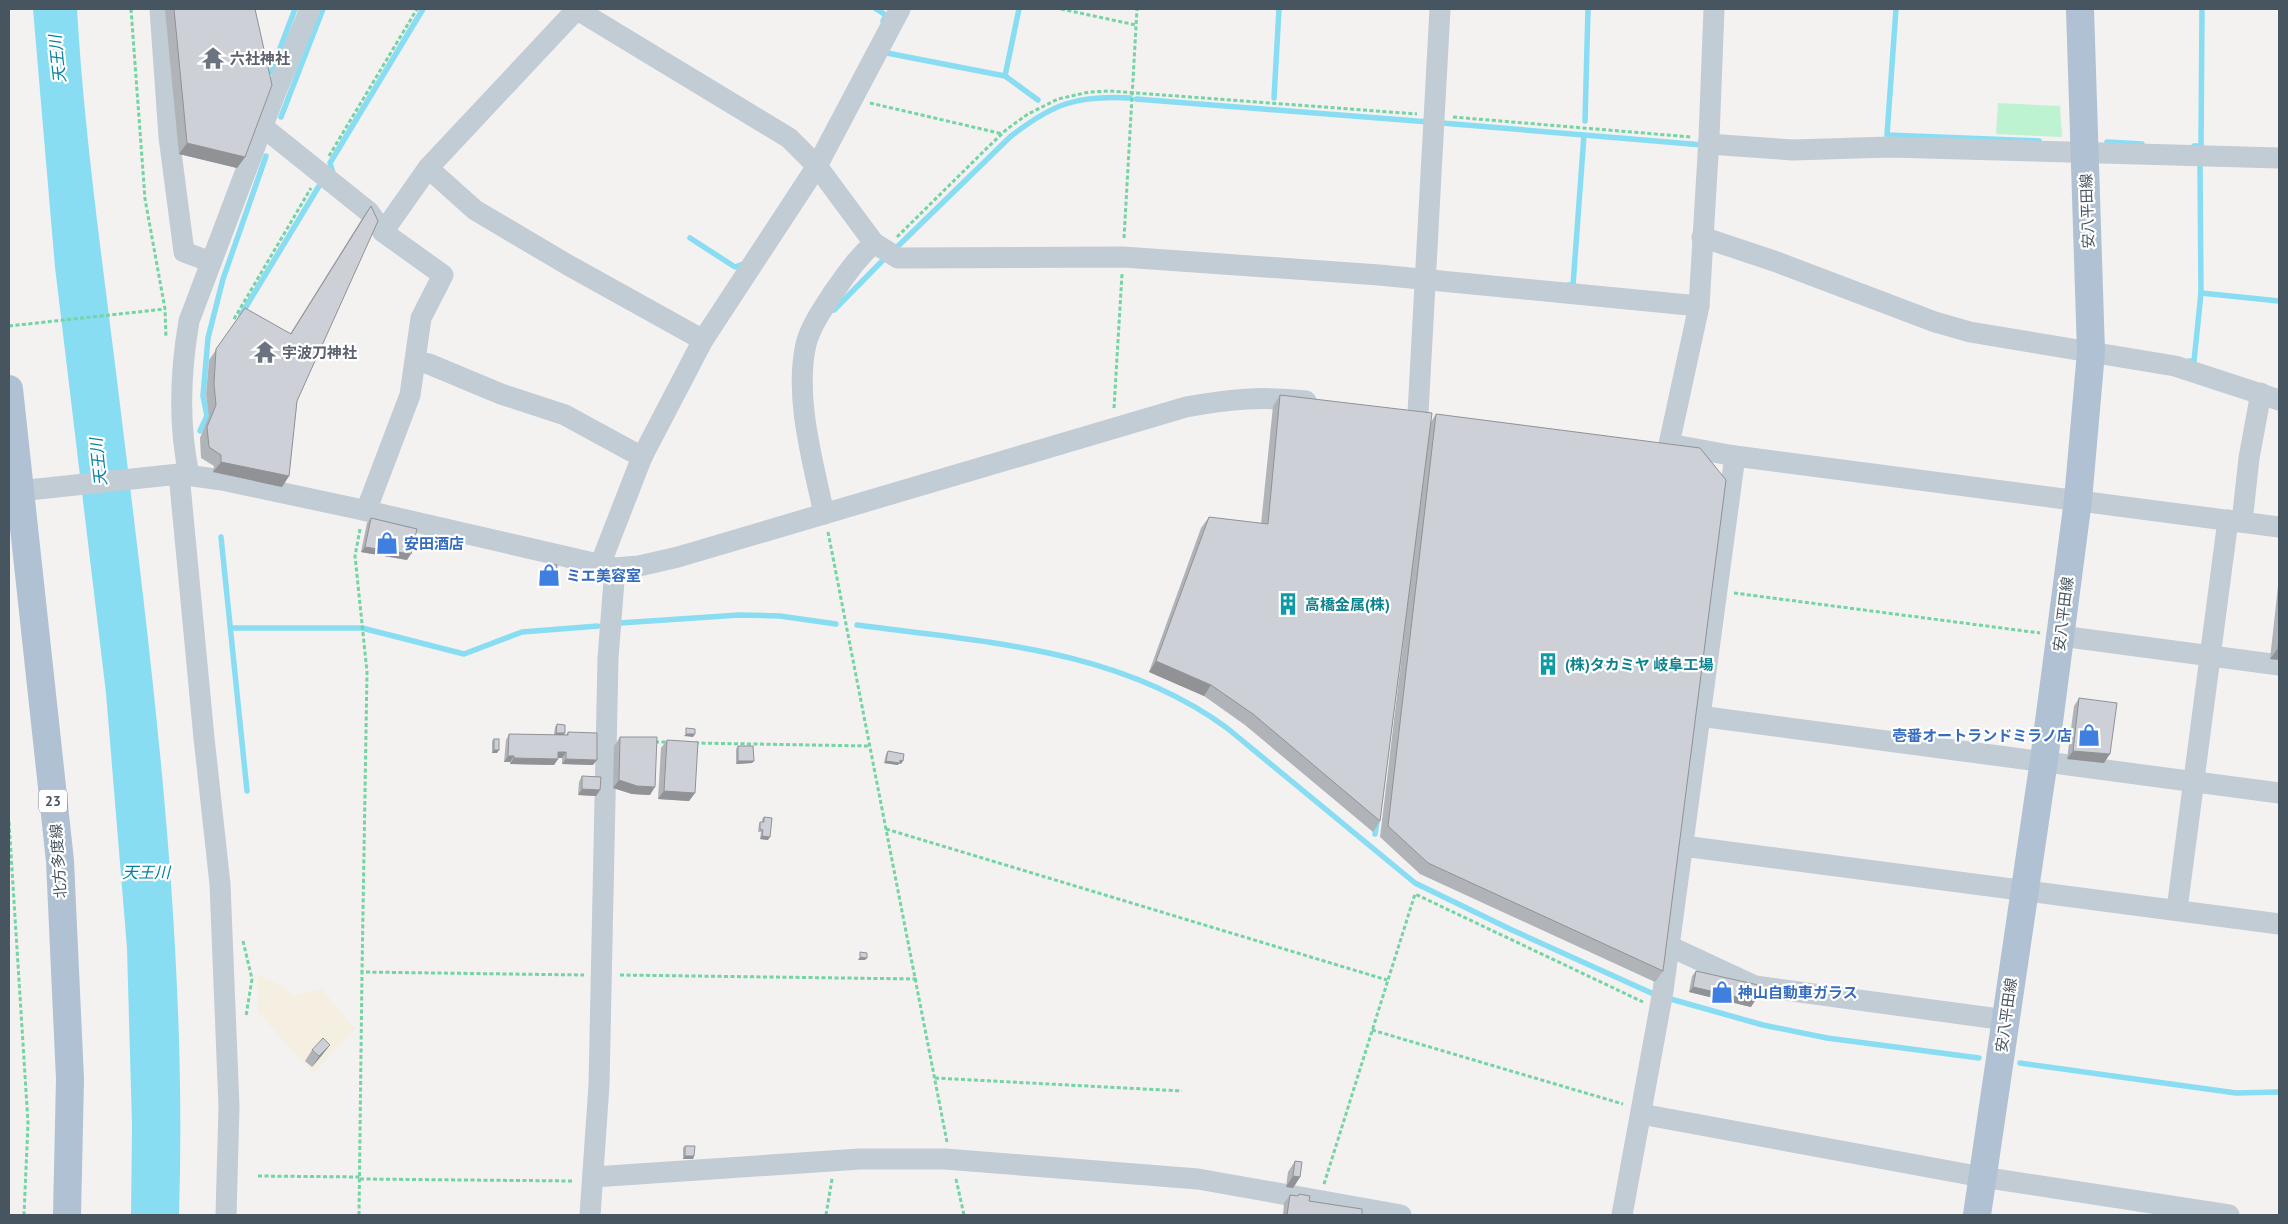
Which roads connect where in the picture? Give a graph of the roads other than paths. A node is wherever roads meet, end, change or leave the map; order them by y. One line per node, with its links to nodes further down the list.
1 (160, 9): 17 (street)
2 (310, 9): 8 (street)
3 (577, 9): 12 (street); 13 (street)
4 (1440, 9): 18 (street)
5 (1714, 9): 9 (street)
6 (2080, 9): 10 (main road, 安八平田線)
7 (893, 12): 12 (street)
8 (263, 127): 14 (street); 17 (street)
9 (1709, 141): 10 (street); 15 (street)
10 (2086, 152): 11 (street); 21 (main road, 安八平田線)
11 (2279, 158)
12 (817, 166): 16 (street); 20 (street)
13 (428, 168): 14 (street); 20 (street)
14 (383, 232): 22 (street)
15 (1702, 237): 19 (street); 21 (street)
16 (879, 246): 18 (street); 33 (street)
17 (211, 262): 29 (street)
18 (1425, 279): 19 (street); 26 (street)
19 (1698, 306): 27 (street)
20 (703, 340): 28 (street)
21 (2091, 352): 24 (street); 31 (main road, 安八平田線)
22 (415, 362): 28 (street); 32 (street)
23 (9, 388): 30 (main road, 北方多度線 / 23)
24 (2270, 397): 34 (street)
25 (1330, 403): 33 (street)
26 (1418, 413)
27 (1735, 456): 31 (street); 40 (street)
28 (642, 457): 36 (street)
29 (176, 475): 30 (street); 32 (street); 54 (street)
30 (19, 491): 53 (main road, 北方多度線 / 23)
31 (2078, 500): 34 (street); 37 (main road, 安八平田線)
32 (364, 510): 36 (street)
33 (824, 514): 36 (street)
34 (2235, 521): 35 (street); 38 (street)
35 (2279, 527)
36 (608, 567): 52 (street)
37 (2060, 636): 38 (street); 41 (main road, 安八平田線)
38 (2210, 656): 39 (street); 42 (street)
39 (2279, 665)
40 (1699, 716): 41 (street); 44 (street)
41 (2044, 760): 42 (street); 45 (main road, 安八平田線)
42 (2193, 781): 43 (street); 46 (street)
43 (2279, 793)
44 (1683, 846): 45 (street); 48 (street)
45 (2025, 891): 46 (street); 49 (main road, 安八平田線)
46 (2177, 909): 47 (street)
47 (2279, 924)
48 (1670, 946): 49 (street); 50 (street)
49 (2006, 1020): 51 (main road, 安八平田線)
50 (1641, 1112): 51 (street); 57 (street)
51 (1982, 1177): 58 (main road, 安八平田線); 59 (street)
52 (594, 1179): 55 (street); 56 (street)
53 (67, 1215)
54 (226, 1215)
55 (590, 1215)
56 (1401, 1215)
57 (1622, 1215)
58 (1977, 1215)
59 (2229, 1215)

